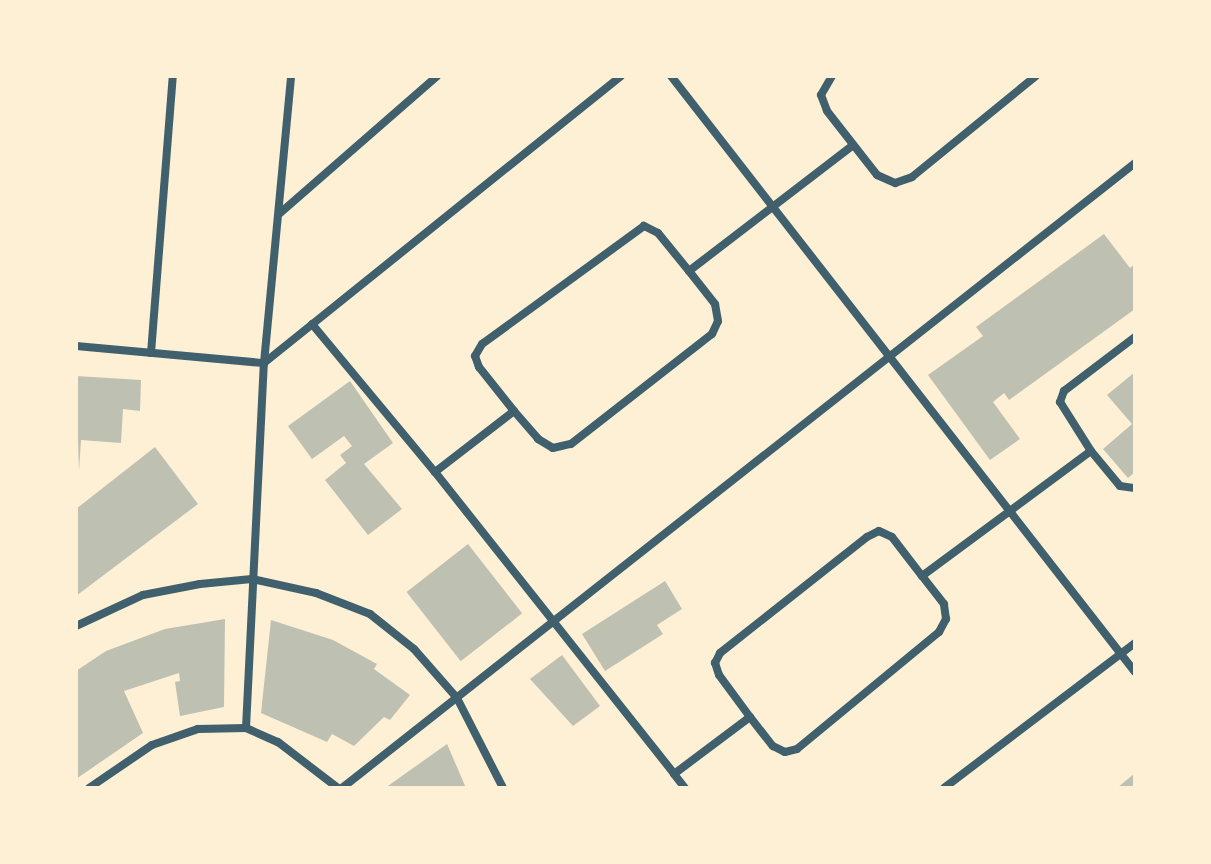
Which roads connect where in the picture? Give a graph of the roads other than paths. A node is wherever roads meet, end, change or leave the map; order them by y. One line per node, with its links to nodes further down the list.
1 (173, 76): 16 (street)
2 (291, 76): 11 (street)
3 (437, 76): 11 (street)
4 (621, 76): 13 (street)
5 (671, 76): 10 (street)
6 (832, 76): 8 (street)
7 (1036, 76): 8 (street)
8 (852, 146): 10 (street)
9 (1135, 163): 17 (street)
10 (772, 207): 12 (street); 17 (street)
11 (279, 214): 18 (street)
12 (689, 271): 19 (street); 19 (street)
13 (312, 324): 18 (street); 21 (street)
14 (1135, 337): 20 (street)
15 (76, 346): 16 (street)
16 (151, 353): 18 (street)
17 (892, 359): 23 (street); 26 (street)
18 (264, 363): 25 (street)
19 (514, 411): 21 (street)
20 (1091, 451): 22 (street); 23 (street)
21 (435, 472): 26 (street)
22 (1135, 488)
23 (1010, 508): 24 (street); 29 (street)
24 (922, 576): 32 (street); 32 (street)
25 (252, 579): 27 (street); 31 (street); 33 (street)
26 (553, 624): 31 (street); 34 (street)
27 (76, 626)
28 (1135, 643): 29 (street)
29 (1121, 654): 30 (street); 39 (street)
30 (1135, 672)
31 (457, 698): 36 (street); 37 (street)
32 (750, 717): 34 (street)
33 (246, 728): 35 (street); 36 (street)
34 (674, 774): 38 (street)
35 (89, 788)
36 (340, 788)
37 (503, 788)
38 (685, 788)
39 (944, 788)

